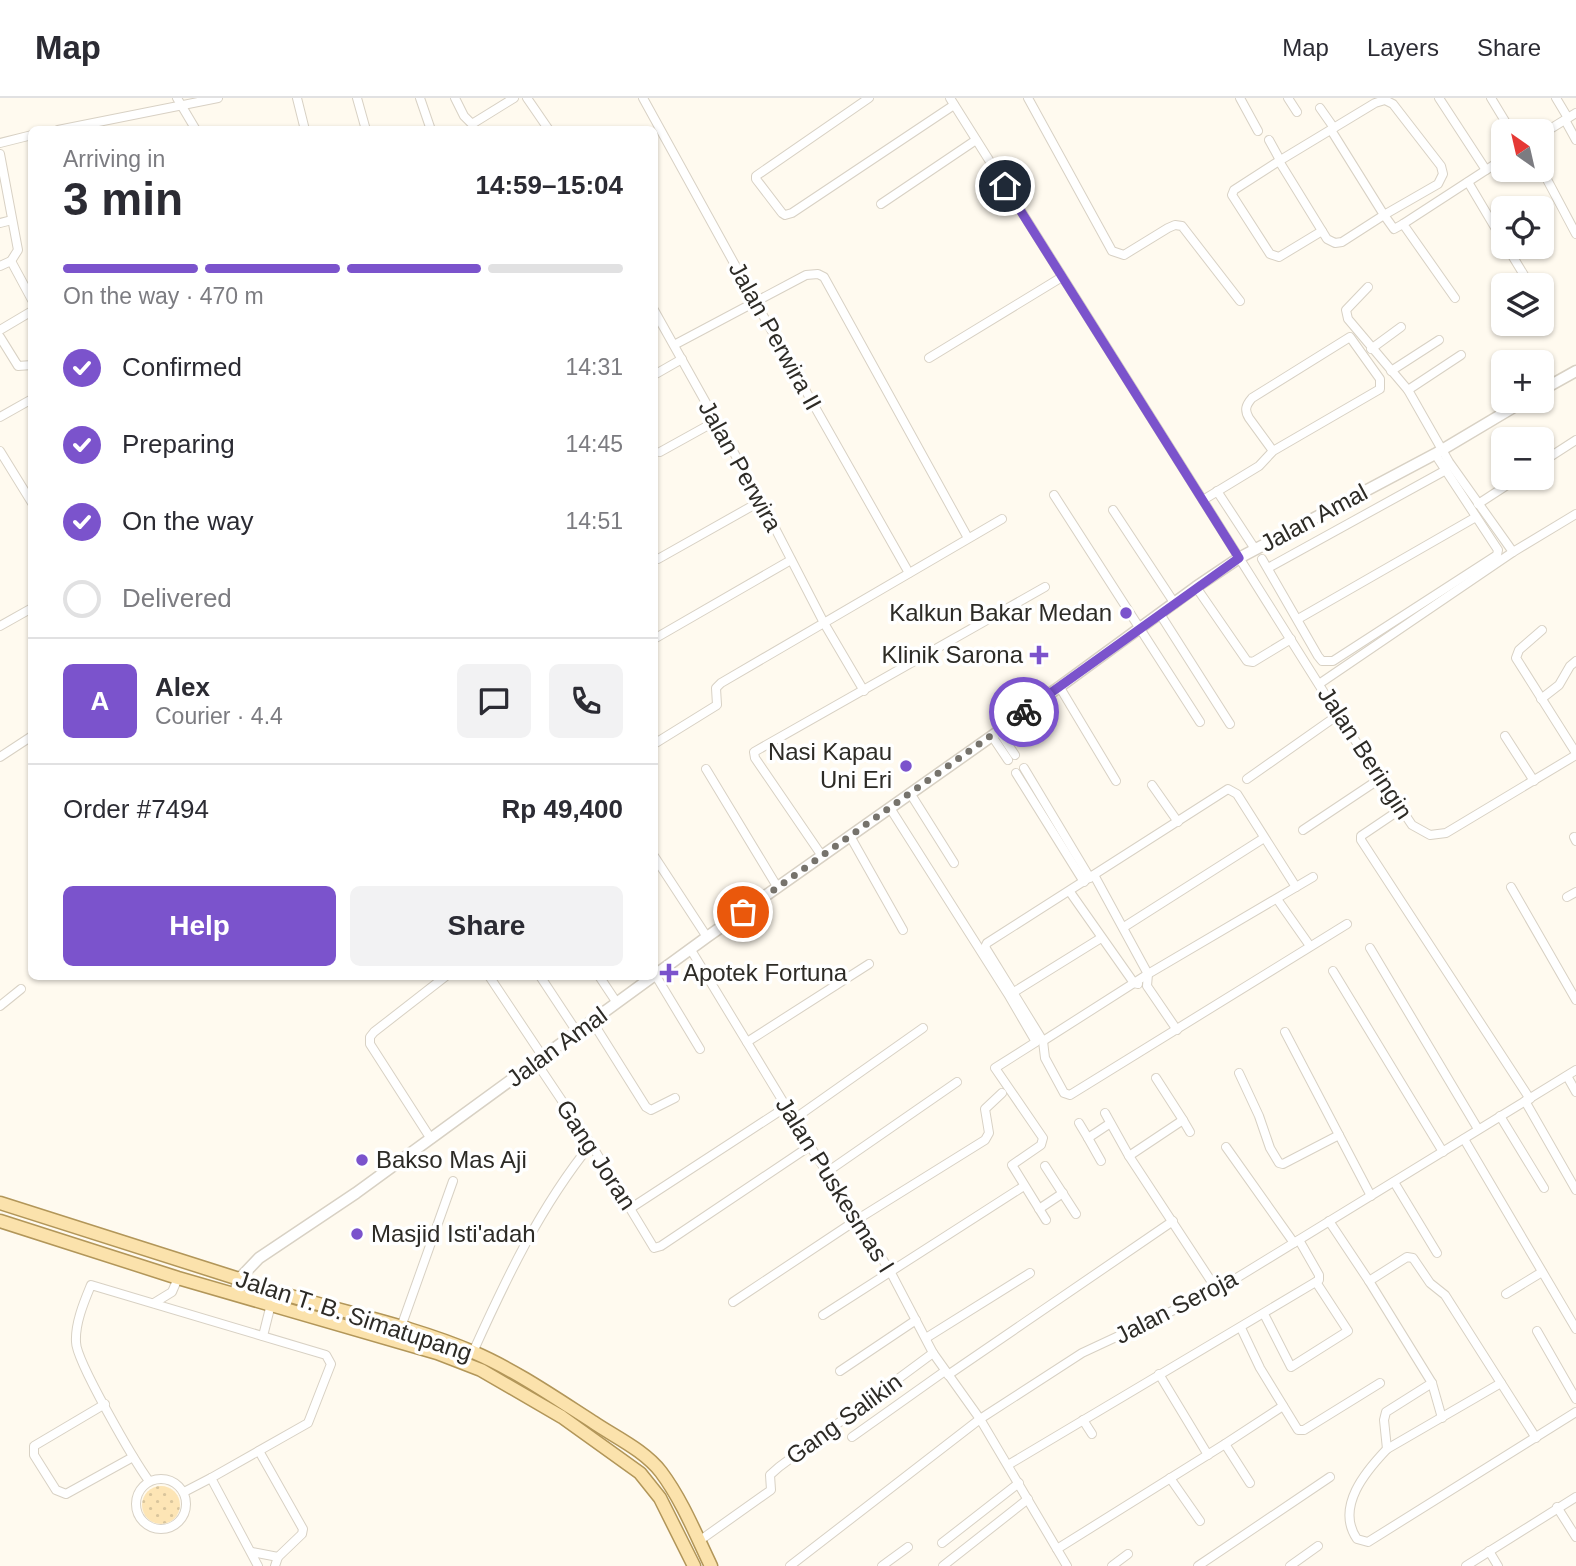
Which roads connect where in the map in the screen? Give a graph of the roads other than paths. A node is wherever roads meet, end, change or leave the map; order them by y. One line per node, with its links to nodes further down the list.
1 (218, 98): 17 (street)
2 (297, 98): 24 (street)
3 (357, 98): 25 (street)
4 (420, 98): 26 (street)
5 (455, 98): 6 (street)
6 (514, 98)
7 (527, 98): 27 (street)
8 (643, 98): 57 (street, Jalan Perwira II)
9 (869, 98): 16 (street)
10 (1028, 98): 56 (street)
11 (1240, 98): 30 (street)
12 (1288, 98): 19 (street)
13 (1439, 98): 39 (street)
14 (1491, 98): 21 (street)
15 (1556, 98): 20 (street)
16 (952, 101): 32 (street, Jalan Beringin)
17 (179, 102): 22 (street); 23 (street)
18 (1320, 108): 29 (street)
19 (1297, 112)
20 (1570, 117): 28 (street); 34 (street)
21 (1504, 119)
22 (75, 126)
23 (193, 126)
24 (304, 126)
25 (365, 126)
26 (430, 126)
27 (546, 126)
28 (1554, 127)
29 (1333, 129): 37 (street); 43 (street); 43 (street)
30 (1258, 131)
31 (28, 136): 35 (street)
32 (976, 140): 42 (street); 52 (street, Jalan Beringin)
33 (1269, 140): 37 (street)
34 (1576, 140)
35 (0, 143)
36 (0, 154): 44 (street)
37 (1279, 161): 48 (street); 48 (street)
38 (1491, 167): 39 (street)
39 (1486, 170): 40 (street)
40 (1468, 182): 45 (street); 47 (street)
41 (1548, 182): 49 (street)
42 (881, 204)
43 (1384, 215): 47 (street); 48 (street)
44 (12, 220): 46 (street); 50 (street)
45 (1491, 220)
46 (0, 223)
47 (1403, 224): 55 (street)
48 (1322, 231)
49 (1576, 234)
50 (11, 261): 51 (street); 54 (street)
51 (0, 266)
52 (1062, 277): 67 (street); 90 (street, Jalan Beringin)
53 (1368, 287): 65 (street)
54 (28, 293)
55 (1455, 298)
56 (1240, 301)
57 (756, 303): 64 (street); 97 (street); 104 (street, Jalan Perwira II)
58 (28, 313): 61 (street)
59 (658, 317): 64 (street, Jalan Perwira)
60 (1401, 327): 65 (street)
61 (0, 330)
62 (0, 337): 69 (street)
63 (1439, 340): 70 (street)
64 (674, 345): 68 (street, Jalan Perwira)
65 (1371, 349): 70 (street)
66 (1461, 355): 74 (street)
67 (929, 358)
68 (682, 359): 72 (street); 78 (street, Jalan Perwira)
69 (28, 365)
70 (1391, 371): 74 (street)
71 (1576, 371): 73 (street)
72 (658, 373)
73 (1554, 383)
74 (1408, 390): 83 (street)
75 (28, 401): 77 (street)
76 (1504, 413): 83 (street, Jalan Amal)
77 (0, 417)
78 (716, 421): 82 (street); 91 (street, Jalan Perwira)
79 (1576, 440): 84 (street)
80 (0, 451): 89 (street)
81 (1273, 451): 81 (street); 87 (street)
82 (660, 452)
83 (1438, 452): 85 (street); 92 (street); 99 (street, Jalan Amal)
84 (1554, 454)
85 (1446, 470): 95 (street); 103 (street)
86 (1500, 490): 92 (street)
87 (1217, 491): 90 (street); 99 (street)
88 (1054, 495): 113 (street)
89 (28, 496)
90 (1203, 500): 100 (street, Jalan Beringin)
91 (761, 501): 101 (street); 102 (street, Jalan Perwira)
92 (1478, 504): 98 (street)
93 (1113, 510): 107 (street)
94 (1576, 514): 98 (street)
95 (1476, 517): 110 (street); 110 (street)
96 (1002, 519): 97 (street)
97 (968, 538): 104 (street)
98 (1513, 552): 118 (street)
99 (1258, 554): 100 (street, Jalan Amal); 103 (street)
100 (1239, 558): 106 (street, Jalan Amal); 116 (street, Jalan Beringin)
101 (658, 559)
102 (791, 561): 111 (street, Jalan Perwira); 115 (street)
103 (1268, 568): 110 (street)
104 (909, 573): 111 (street)
105 (1045, 587): 120 (street)
106 (1196, 587): 107 (street, Jalan Amal); 116 (street)
107 (1175, 604): 109 (street, Jalan Amal)
108 (28, 610): 112 (street)
109 (1160, 614): 113 (street, Jalan Amal); 124 (street)
110 (1298, 619)
111 (824, 624): 120 (street, Jalan Perwira); 128 (street)
112 (0, 625)
113 (1141, 627): 119 (street, Jalan Amal); 123 (street)
114 (1542, 630): 121 (street)
115 (658, 637)
116 (1291, 639): 118 (street, Jalan Beringin)
117 (1576, 661): 121 (street)
118 (1319, 684): 122 (street, Jalan Beringin)
119 (1059, 686): 125 (street, Jalan Amal); 136 (street)
120 (864, 691): 146 (street)
121 (1541, 699): 129 (street)
122 (1338, 715): 134 (street, Jalan Beringin); 135 (street)
123 (1200, 722)
124 (1230, 724)
125 (996, 733): 131 (street); 139 (street, Jalan Amal)
126 (1505, 736): 137 (street)
127 (28, 739): 130 (street)
128 (658, 742)
129 (1576, 754): 137 (street, Jalan Beringin)
130 (0, 757)
131 (1011, 758)
132 (706, 769): 153 (street)
133 (1020, 771): 150 (street)
134 (1381, 778): 141 (street, Jalan Beringin); 143 (street)
135 (1247, 779)
136 (1116, 781)
137 (1534, 781): 141 (street, Jalan Beringin)
138 (1152, 785): 142 (street)
139 (910, 793): 140 (street, Jalan Amal); 148 (street)
140 (890, 808): 144 (street, Jalan Amal); 224 (street)
141 (1401, 809): 200 (street)
142 (1178, 822): 145 (street); 150 (street)
143 (1303, 830)
144 (850, 836): 146 (street, Jalan Amal); 160 (street)
145 (1264, 838): 151 (street); 159 (street)
146 (822, 856): 153 (street, Jalan Amal)
147 (658, 862): 161 (street)
148 (954, 863)
149 (1313, 877): 151 (street)
150 (1089, 878): 154 (street); 159 (street)
151 (1296, 887): 157 (street)
152 (1511, 887): 180 (street)
153 (778, 888): 161 (street, Jalan Amal)
154 (1070, 892): 162 (street); 179 (street)
155 (1576, 892): 156 (street)
156 (1567, 897)
157 (1278, 899): 163 (street); 168 (street)
158 (1347, 924): 163 (street)
159 (1124, 927): 168 (street)
160 (903, 930)
161 (707, 937): 165 (street, Jalan Amal)
162 (1101, 938): 176 (street); 179 (street)
163 (1310, 946): 185 (street)
164 (1370, 948): 208 (street)
165 (691, 950): 169 (street, Jalan Amal); 189 (street, Jalan Puskesmas I)
166 (869, 964): 189 (street)
167 (1333, 971): 217 (street)
168 (1147, 974): 176 (street); 177 (street)
169 (658, 975)
170 (658, 979): 190 (street)
171 (441, 980): 212 (street)
172 (491, 980): 191 (street, Gang Joran)
173 (543, 980): 186 (street)
174 (602, 980): 181 (street)
175 (650, 980): 181 (street, Jalan Amal)
176 (1134, 983): 177 (street); 188 (street)
177 (1147, 986): 185 (street)
178 (21, 989): 182 (street)
179 (1014, 992): 188 (street)
180 (1576, 1000)
181 (617, 1003): 183 (street, Jalan Amal)
182 (0, 1006)
183 (592, 1021): 186 (street, Jalan Amal); 199 (street)
184 (923, 1028): 204 (street)
185 (1177, 1030): 188 (street)
186 (577, 1032): 191 (street, Jalan Amal)
187 (1285, 1032): 210 (street)
188 (1043, 1041)
189 (747, 1042): 201 (street, Jalan Puskesmas I)
190 (700, 1049)
191 (539, 1059): 212 (street, Jalan Amal); 214 (street, Gang Joran)
192 (1576, 1070): 194 (street, Jalan Seroja)
193 (1239, 1073): 210 (street)
194 (1567, 1076): 197 (street); 200 (street, Jalan Seroja)
195 (1156, 1078): 205 (street)
196 (957, 1082): 221 (street)
197 (1576, 1092)
198 (1002, 1093): 233 (street)
199 (674, 1098)
200 (1527, 1100): 203 (street, Jalan Seroja); 226 (street)
201 (786, 1107): 204 (street, Jalan Puskesmas I); 230 (street)
202 (1105, 1113): 207 (street)
203 (1500, 1116): 208 (street, Jalan Seroja); 225 (street)
204 (794, 1119): 215 (street, Jalan Puskesmas I)
205 (1183, 1120): 209 (street); 218 (street)
206 (1079, 1123): 211 (street)
207 (1109, 1124): 211 (street); 218 (street)
208 (1478, 1129): 213 (street, Jalan Seroja)
209 (1190, 1132)
210 (1339, 1135): 228 (street)
211 (1088, 1138): 219 (street)
212 (431, 1139): 244 (street, Jalan Amal)
213 (1464, 1139): 217 (street, Jalan Seroja); 241 (street)
214 (591, 1144): 230 (street, Gang Joran); 262 (street)
215 (810, 1146): 221 (street, Jalan Puskesmas I); 230 (street, Gang Joran)
216 (1226, 1147): 238 (street)
217 (1443, 1152): 223 (street, Jalan Seroja)
218 (1129, 1156): 235 (street)
219 (1101, 1161)
220 (1045, 1166): 227 (street)
221 (827, 1172): 233 (street, Jalan Puskesmas I)
222 (453, 1181): 256 (street)
223 (1394, 1182): 228 (street, Jalan Seroja); 239 (street)
224 (1024, 1186): 231 (street); 240 (street)
225 (1544, 1188)
226 (1576, 1190)
227 (1063, 1194): 231 (street); 232 (street)
228 (1371, 1196): 236 (street, Jalan Seroja)
229 (0, 1203): 244 (main road, Jalan T. B. Simatupang)
230 (631, 1208)
231 (1039, 1209): 234 (street)
232 (1076, 1214)
233 (858, 1219): 240 (street, Jalan Puskesmas I); 251 (street)
234 (1046, 1220)
235 (1174, 1221): 247 (street); 265 (street)
236 (1329, 1221): 238 (street, Jalan Seroja); 245 (street)
237 (0, 1222): 243 (main road, Jalan T. B. Simatupang)
238 (1296, 1241): 246 (street); 247 (street, Jalan Seroja)
239 (1437, 1252)
240 (890, 1271): 254 (street); 255 (street, Jalan Puskesmas I)
241 (1542, 1272): 249 (street); 258 (street)
242 (1030, 1273): 261 (street)
243 (178, 1278): 248 (main road, Jalan T. B. Simatupang); 252 (street)
244 (239, 1279): 248 (street, Jalan Amal); 250 (main road, Jalan T. B. Simatupang)
245 (1369, 1281): 268 (street); 269 (street)
246 (1316, 1282): 253 (street); 253 (street)
247 (1217, 1290): 276 (street, Jalan Seroja)
248 (235, 1293): 250 (main road, Jalan T. B. Simatupang)
249 (1506, 1294)
250 (272, 1298): 256 (main road, Jalan T. B. Simatupang); 260 (street); 273 (main road, Jalan T. B. Simatupang)
251 (733, 1301)
252 (154, 1303): 260 (street); 271 (street)
253 (1264, 1314): 257 (street)
254 (823, 1315)
255 (916, 1320): 261 (street, Jalan Puskesmas I); 264 (street)
256 (401, 1328): 262 (main road, Jalan T. B. Simatupang)
257 (1241, 1328): 266 (street); 272 (street)
258 (1576, 1329)
259 (1538, 1331): 270 (street)
260 (263, 1336): 283 (street)
261 (926, 1338): 263 (street, Jalan Puskesmas I)
262 (473, 1352): 273 (main road, Jalan T. B. Simatupang)
263 (933, 1353): 265 (street, Jalan Puskesmas I); 299 (street, Gang Salikin)
264 (840, 1371)
265 (947, 1373): 276 (street, Jalan Puskesmas I); 279 (street)
266 (1159, 1374): 277 (street); 284 (street)
267 (1380, 1383): 272 (street)
268 (1432, 1383): 275 (street); 282 (street)
269 (1501, 1383): 275 (street); 280 (street)
270 (1576, 1399)
271 (105, 1404): 285 (street); 285 (street)
272 (1283, 1406): 281 (street)
273 (565, 1412): 299 (main road, Jalan T. B. Simatupang); 309 (main road, Jalan T. B. Simatupang)
274 (1576, 1412): 280 (street)
275 (1442, 1418): 282 (street)
276 (980, 1419): 286 (street, Jalan Puskesmas I); 311 (street, Jalan Seroja)
277 (1083, 1420): 278 (street); 286 (street)
278 (1092, 1434)
279 (852, 1437)
280 (1536, 1438): 282 (street)
281 (1225, 1444): 284 (street); 292 (street)
282 (1387, 1449)
283 (259, 1451): 288 (street); 307 (street)
284 (1208, 1455): 289 (street)
285 (133, 1457): 290 (street)
286 (1008, 1465): 291 (street, Jalan Puskesmas I)
287 (1330, 1477): 316 (street)
288 (211, 1478): 293 (street); 305 (street)
289 (1170, 1478): 297 (street); 303 (street)
290 (149, 1481): 293 (street); 293 (street)
291 (1018, 1483): 295 (street, Jalan Puskesmas I); 300 (street)
292 (1250, 1483)
293 (184, 1492)
294 (1576, 1497): 296 (street)
295 (1028, 1499): 303 (street, Jalan Puskesmas I); 313 (street)
296 (1557, 1507): 298 (street); 304 (street)
297 (1200, 1521)
298 (1576, 1537)
299 (699, 1541): 310 (main road, Jalan T. B. Simatupang)
300 (942, 1543)
301 (1318, 1546): 317 (street)
302 (908, 1547): 312 (street)
303 (1057, 1549): 314 (street, Jalan Puskesmas I)
304 (1489, 1551): 318 (street); 319 (street)
305 (252, 1552): 307 (street); 308 (street)
306 (1128, 1554): 315 (street)
307 (276, 1562)
308 (258, 1566)
309 (694, 1566)
310 (711, 1566)
311 (790, 1566)
312 (882, 1566)
313 (943, 1566)
314 (1067, 1566)
315 (1112, 1566)
316 (1198, 1566)
317 (1290, 1566)
318 (1466, 1566)
319 (1498, 1566)

